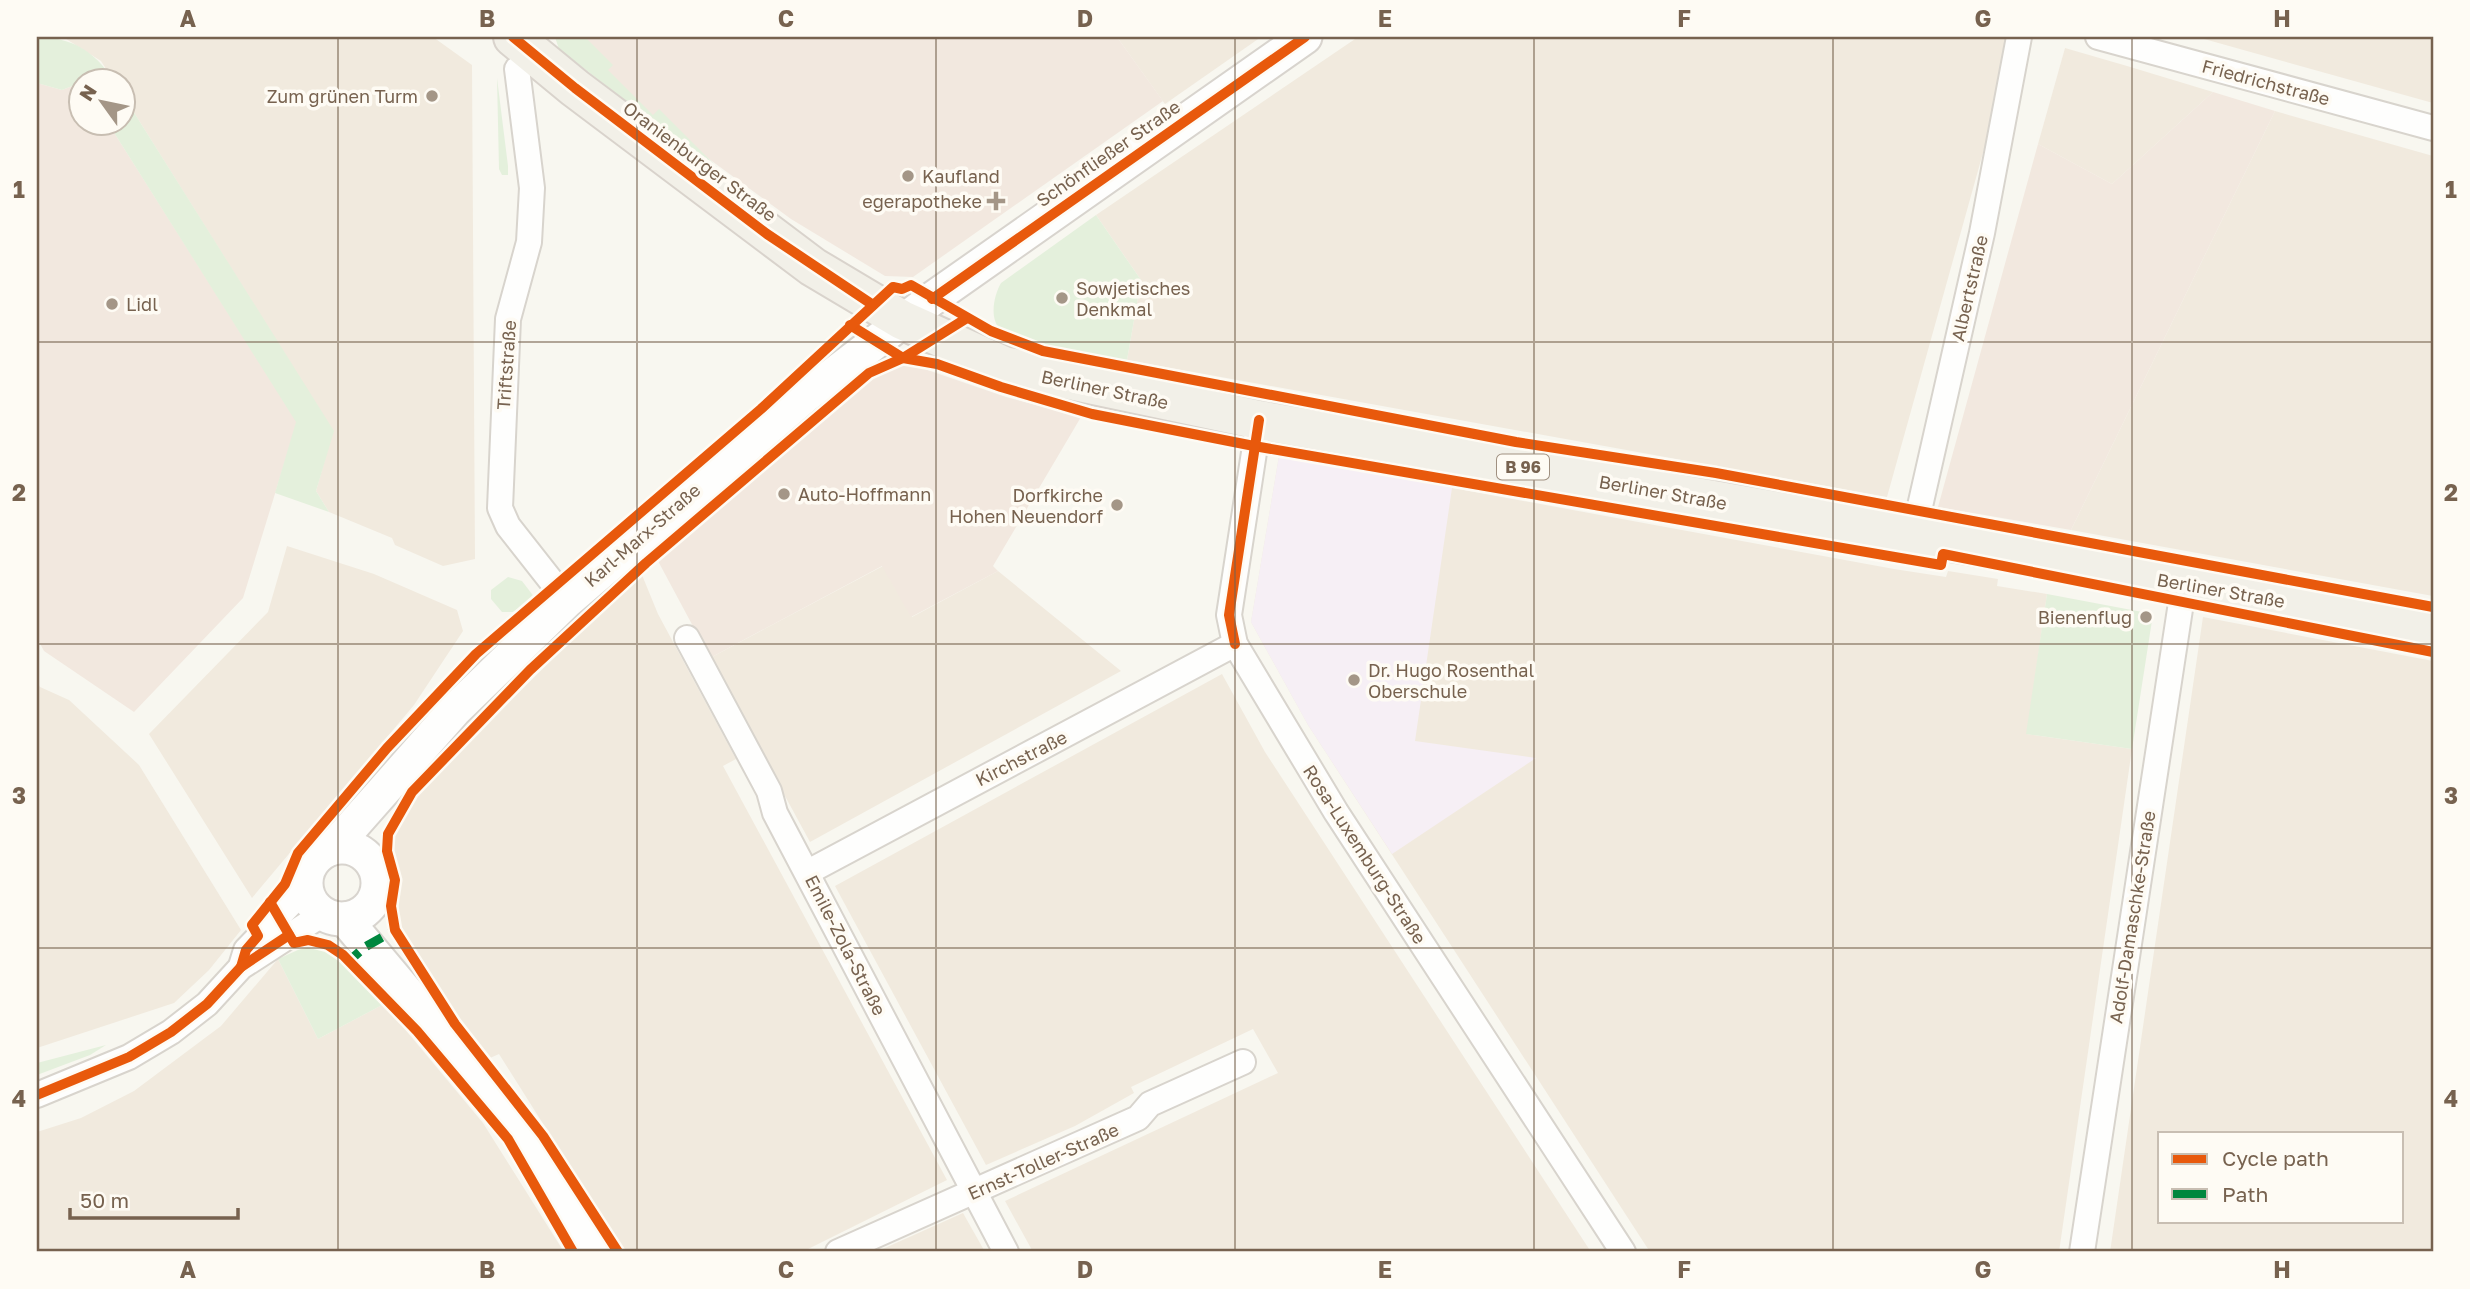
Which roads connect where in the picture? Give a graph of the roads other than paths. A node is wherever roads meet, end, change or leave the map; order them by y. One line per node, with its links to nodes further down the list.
1 (1305, 37): 6 (main road, Schönfließer Straße)
2 (2019, 37): 8 (street, Albertstraße)
3 (2098, 37): 5 (street, Friedrichstraße)
4 (521, 47): 6 (main road, Oranienburger Straße / B 96); 10 (street, Triftstraße)
5 (2433, 128)
6 (902, 320): 7 (main road, Berliner Straße / B 96); 10 (main road, Karl-Marx-Straße)
7 (1259, 420): 8 (main road, Berliner Straße / B 96); 13 (street, Rosa-Luxemburg-Straße)
8 (1913, 537): 9 (main road, Berliner Straße / B 96)
9 (2184, 583): 11 (main road, Berliner Straße / B 96); 26 (street, Adolf-Damaschke-Straße)
10 (567, 601): 14 (main road, Karl-Marx-Straße)
11 (2433, 630)
12 (687, 638): 17 (street, Emile-Zola-Straße)
13 (1235, 645): 17 (street, Kirchstraße); 25 (street, Rosa-Luxemburg-Straße)
14 (402, 771): 15 (main road, Karl-Marx-Straße); 16 (main road, Karl-Marx-Straße)
15 (332, 848): 16 (main road); 18 (main road, Karl-Marx-Straße)
16 (368, 858): 18 (main road)
17 (808, 872): 21 (street, Emile-Zola-Straße)
18 (337, 906): 20 (street, Karl-Marx-Straße); 22 (main road)
19 (1243, 1062): 21 (street, Ernst-Toller-Straße)
20 (37, 1095)
21 (974, 1193): 23 (street, Ernst-Toller-Straße); 24 (street, Emile-Zola-Straße)
22 (600, 1252)
23 (838, 1252)
24 (1006, 1252)
25 (1623, 1252)
26 (2082, 1252)

